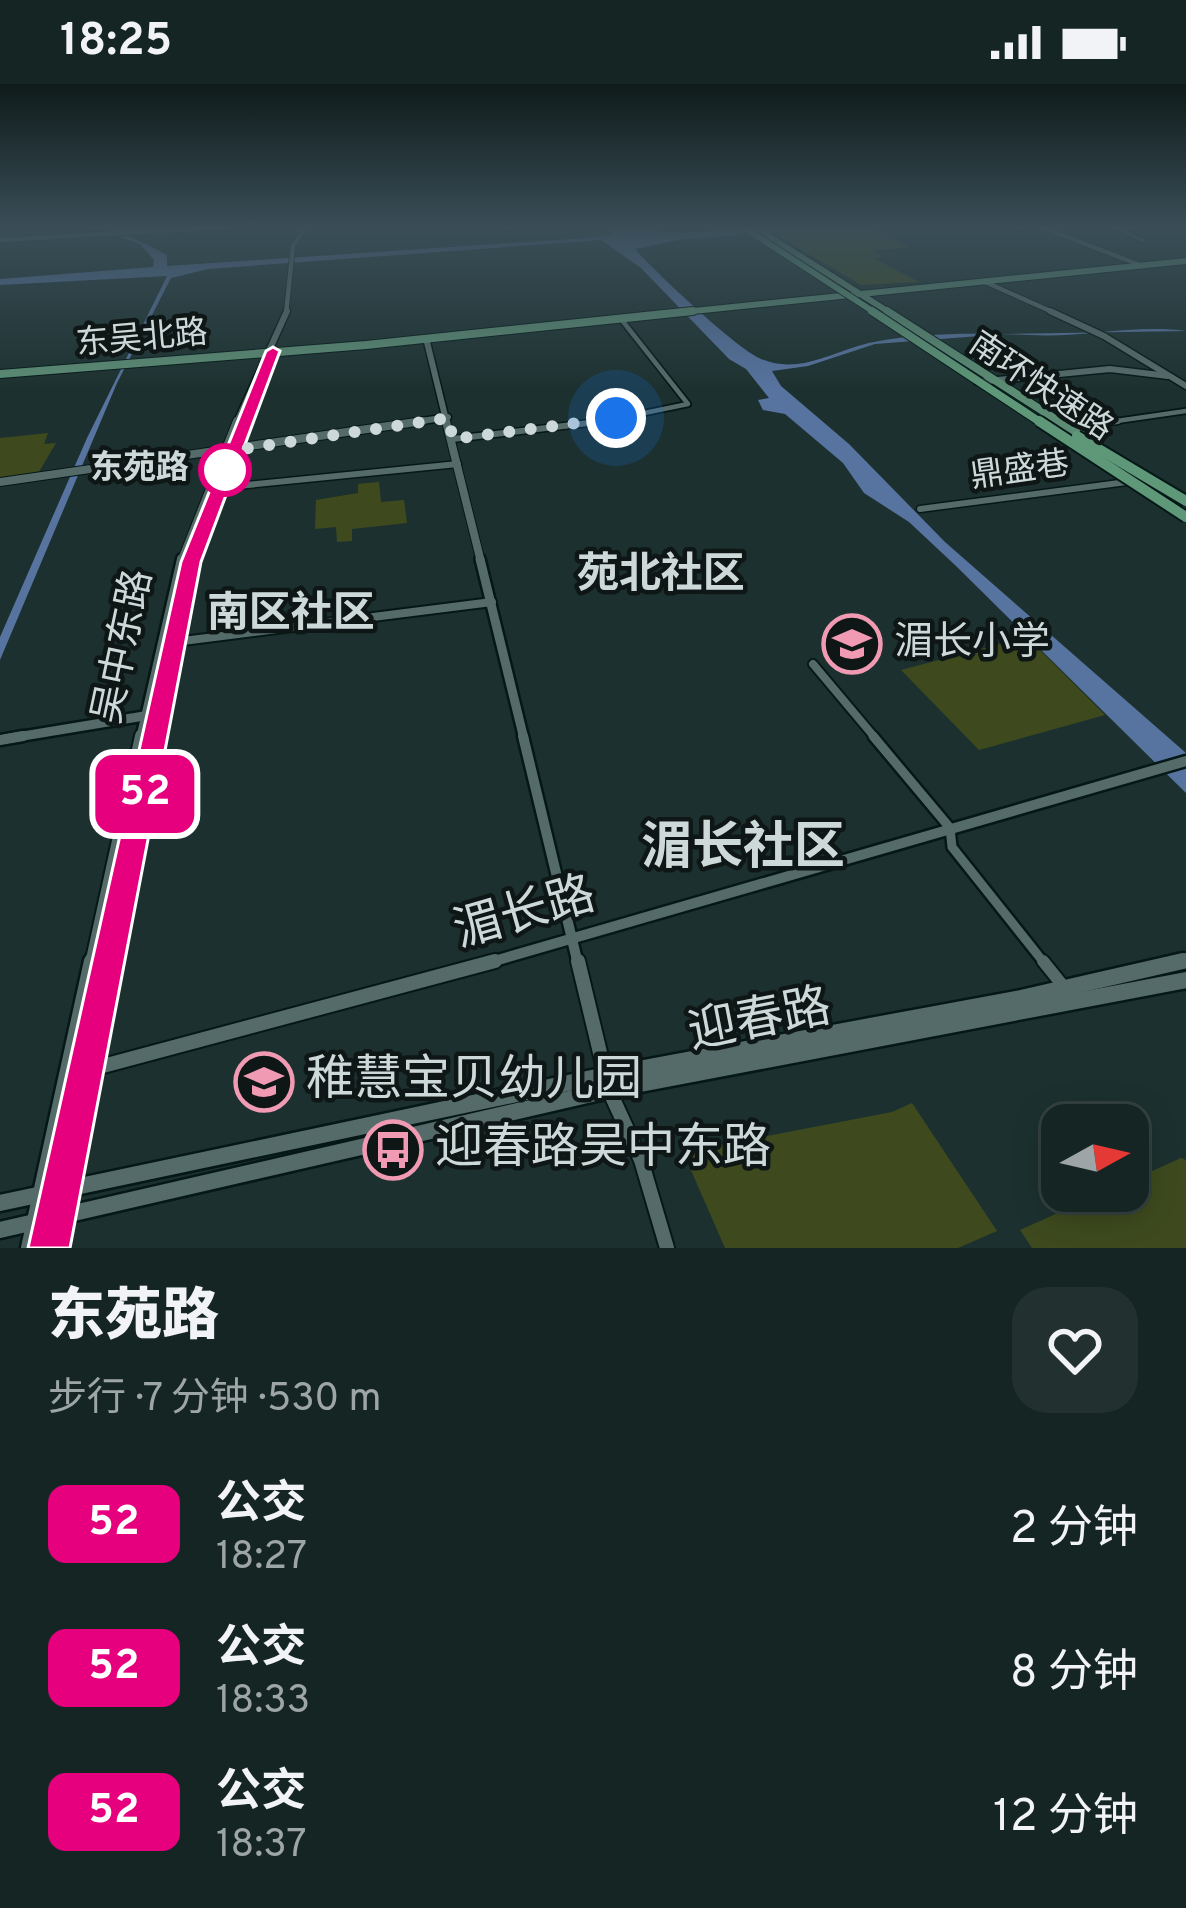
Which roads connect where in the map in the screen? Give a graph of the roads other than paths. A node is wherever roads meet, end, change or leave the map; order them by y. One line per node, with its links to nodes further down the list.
1 (293, 281): 11 (main road, 吴中东路)
2 (825, 281): 8 (main road)
3 (829, 281): 19 (highway, 南环快速路, bridge)
4 (841, 281): 7 (main road, bridge)
5 (980, 281): 7 (main road, 东吴北路)
6 (983, 281): 13 (street)
7 (860, 293): 8 (main road, 东吴北路); 14 (main road)
8 (844, 294): 9 (main road, 东吴北路); 16 (main road)
9 (622, 320): 10 (main road, 东吴北路); 20 (street)
10 (427, 339): 11 (main road, 东吴北路); 18 (street)
11 (270, 352): 12 (main road, 东吴北路); 21 (main road, 吴中东路)
12 (0, 375)
13 (1176, 377): 14 (street); 15 (street)
14 (997, 381): 16 (street); 19 (main road)
15 (1186, 381)
16 (977, 382): 19 (main road)
17 (1186, 411): 19 (street)
18 (448, 418): 20 (street); 21 (street)
19 (1061, 430): 24 (main road); 27 (main road); 29 (highway, 南环快速路, bridge); 31 (highway, bridge)
20 (453, 439): 22 (street)
21 (228, 451): 23 (street); 25 (main road, 吴中东路); 35 (main road, 吴中东路)
22 (459, 464): 25 (street); 32 (street)
23 (0, 482)
24 (1127, 482): 28 (main road); 30 (street, 鼎盛巷)
25 (217, 488): 33 (main road, 吴中东路)
26 (1186, 491): 27 (street)
27 (1171, 493): 28 (street); 29 (main road)
28 (1149, 496): 31 (main road)
29 (1186, 504)
30 (920, 509)
31 (1186, 522)
32 (493, 602): 33 (street); 39 (street)
33 (175, 642): 35 (main road, 吴中东路)
34 (813, 664): 38 (street)
35 (154, 714): 36 (street); 44 (main road, 吴中东路); 47 (main road, 吴中东路)
36 (0, 740)
37 (1186, 761): 38 (street, 湄长路)
38 (950, 828): 39 (street, 湄长路); 42 (street)
39 (575, 939): 44 (street, 湄长路); 45 (street)
40 (1186, 960): 42 (main road, 迎春路)
41 (1186, 980): 43 (main road, 迎春路)
42 (1064, 986): 43 (street); 45 (main road, 迎春路)
43 (1076, 1005): 45 (main road, 迎春路)
44 (88, 1070): 46 (main road, 吴中东路)
45 (607, 1083): 46 (main road, 迎春路); 49 (main road, 迎春路); 54 (street)
46 (63, 1188): 47 (main road, 迎春路); 49 (main road, 吴中东路)
47 (39, 1193): 48 (main road, 迎春路); 50 (main road, 吴中东路)
48 (0, 1203)
49 (56, 1216): 50 (main road, 迎春路); 53 (main road, 吴中东路)
50 (35, 1222): 51 (main road, 迎春路); 52 (main road, 吴中东路)
51 (0, 1230)
52 (29, 1248)
53 (49, 1248)
54 (667, 1248)

